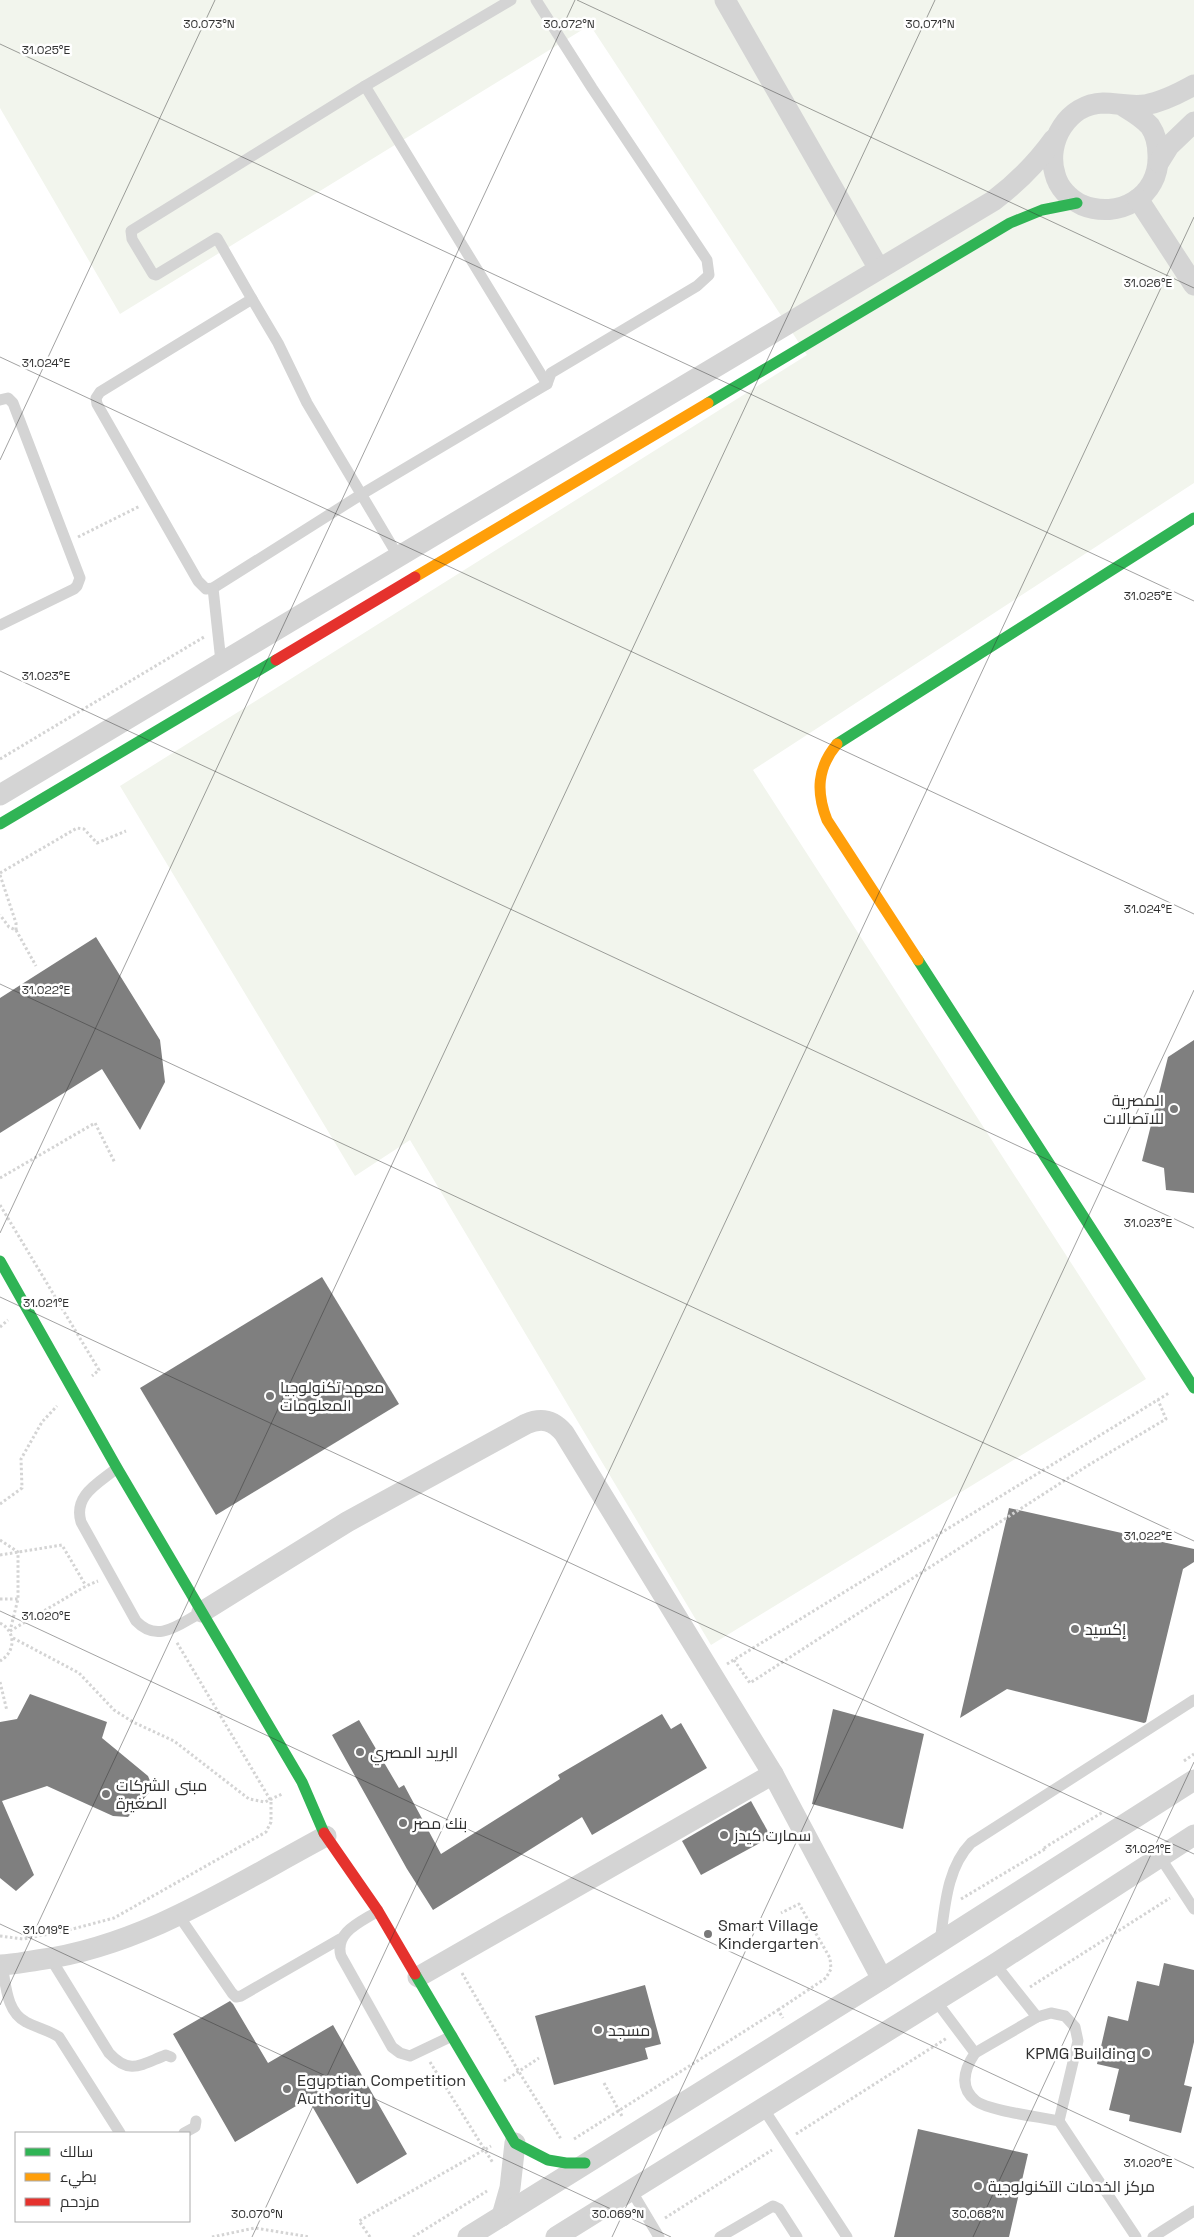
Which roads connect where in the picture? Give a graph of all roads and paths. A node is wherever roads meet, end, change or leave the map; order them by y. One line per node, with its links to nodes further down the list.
1 (512, 0): 4 (lane)
2 (536, 0): 15 (lane)
3 (726, 0): 12 (street)
4 (365, 86): 14 (lane); 15 (lane)
5 (1194, 86): 6 (street)
6 (1123, 106): 8 (street); 9 (street)
7 (1194, 122): 9 (street)
8 (1054, 140): 11 (street); 12 (street)
9 (1159, 162): 10 (street)
10 (1138, 199): 11 (street); 13 (street)
11 (1077, 203): 28 (street)
12 (879, 269): 21 (street)
13 (1194, 285)
14 (252, 299): 17 (lane); 18 (lane)
15 (547, 384): 17 (lane)
16 (0, 400): 20 (lane)
17 (362, 494): 21 (lane); 22 (lane)
18 (151, 500): 20 (path); 22 (lane)
19 (1194, 518): 37 (street)
20 (67, 542): 23 (lane)
21 (398, 556): 25 (street)
22 (213, 588): 24 (lane)
23 (0, 625)
24 (218, 629): 25 (lane); 26 (path)
25 (221, 662): 27 (street)
26 (0, 759)
27 (0, 795)
28 (0, 824)
29 (126, 831): 30 (path)
30 (0, 874): 32 (path)
31 (0, 915): 32 (path)
32 (16, 930): 33 (path)
33 (36, 966)
34 (115, 1163): 35 (path)
35 (0, 1178)
36 (0, 1261): 39 (street)
37 (1192, 1382): 38 (path)
38 (1158, 1400): 52 (path); 52 (path)
39 (117, 1468): 43 (lane); 47 (street)
40 (0, 1540): 41 (path)
41 (18, 1552): 42 (path); 44 (path); 45 (path)
42 (0, 1555)
43 (111, 1575): 44 (path); 49 (lane)
44 (86, 1586): 50 (path)
45 (18, 1598): 46 (path); 50 (path)
46 (0, 1599)
47 (202, 1612): 49 (lane); 54 (street); 60 (street)
48 (0, 1623): 50 (path)
49 (169, 1630): 61 (path)
50 (10, 1631): 51 (path)
51 (12, 1638): 53 (path); 61 (path)
52 (734, 1660): 54 (path)
53 (0, 1661)
54 (712, 1674): 58 (street)
55 (0, 1682): 57 (path)
56 (1194, 1700): 72 (lane)
57 (7, 1711)
58 (773, 1774): 73 (street); 78 (street)
59 (1194, 1780): 72 (street)
60 (302, 1782): 61 (path); 63 (street)
61 (271, 1800): 70 (path)
62 (1194, 1835): 64 (street)
63 (326, 1836): 67 (street); 69 (street)
64 (1160, 1857): 65 (lane); 75 (street)
65 (1182, 1890): 66 (lane); 79 (path)
66 (1194, 1909)
67 (378, 1911): 71 (lane); 77 (street)
68 (780, 1913): 81 (path)
69 (179, 1916): 71 (lane); 74 (street)
70 (0, 1936)
71 (340, 1939): 86 (lane)
72 (940, 1942): 78 (street)
73 (453, 1957): 77 (street); 90 (path)
74 (51, 1959): 76 (street); 88 (lane)
75 (995, 1964): 79 (lane); 80 (street)
76 (1, 1965): 97 (lane)
77 (418, 1977): 85 (street)
78 (882, 1979): 84 (street)
79 (1019, 1995): 82 (lane)
80 (936, 2001): 83 (lane); 93 (street)
81 (778, 2010): 84 (path); 94 (path)
82 (1037, 2017): 87 (lane); 96 (lane)
83 (958, 2030): 87 (lane); 103 (path)
84 (794, 2033): 99 (street)
85 (452, 2036): 86 (lane); 92 (street)
86 (424, 2051): 104 (path)
87 (975, 2053): 96 (lane)
88 (171, 2057)
89 (539, 2058): 90 (path)
90 (518, 2072): 92 (path); 101 (path)
91 (604, 2083): 94 (path)
92 (486, 2093): 100 (street)
93 (763, 2108): 103 (lane); 108 (street)
94 (618, 2110): 99 (path); 102 (path)
95 (196, 2121): 98 (lane)
96 (1059, 2121): 122 (lane)
97 (119, 2132)
98 (186, 2132)
99 (631, 2134): 105 (street)
100 (513, 2138): 104 (path); 105 (street); 110 (street)
101 (563, 2141)
102 (570, 2141)
103 (785, 2142): 111 (path); 121 (lane)
104 (484, 2150): 106 (path); 114 (path)
105 (586, 2163): 110 (street)
106 (494, 2170)
107 (492, 2184): 115 (path)
108 (631, 2190): 111 (lane); 117 (street)
109 (1194, 2211): 123 (lane)
110 (502, 2216): 116 (street)
111 (652, 2226): 118 (lane)
112 (212, 2237): 113 (path)
113 (310, 2237)
114 (370, 2237)
115 (413, 2237)
116 (468, 2237)
117 (556, 2237)
118 (659, 2237)
119 (720, 2237): 120 (lane)
120 (797, 2237)
121 (846, 2237)
122 (1136, 2237)
123 (1153, 2237)

